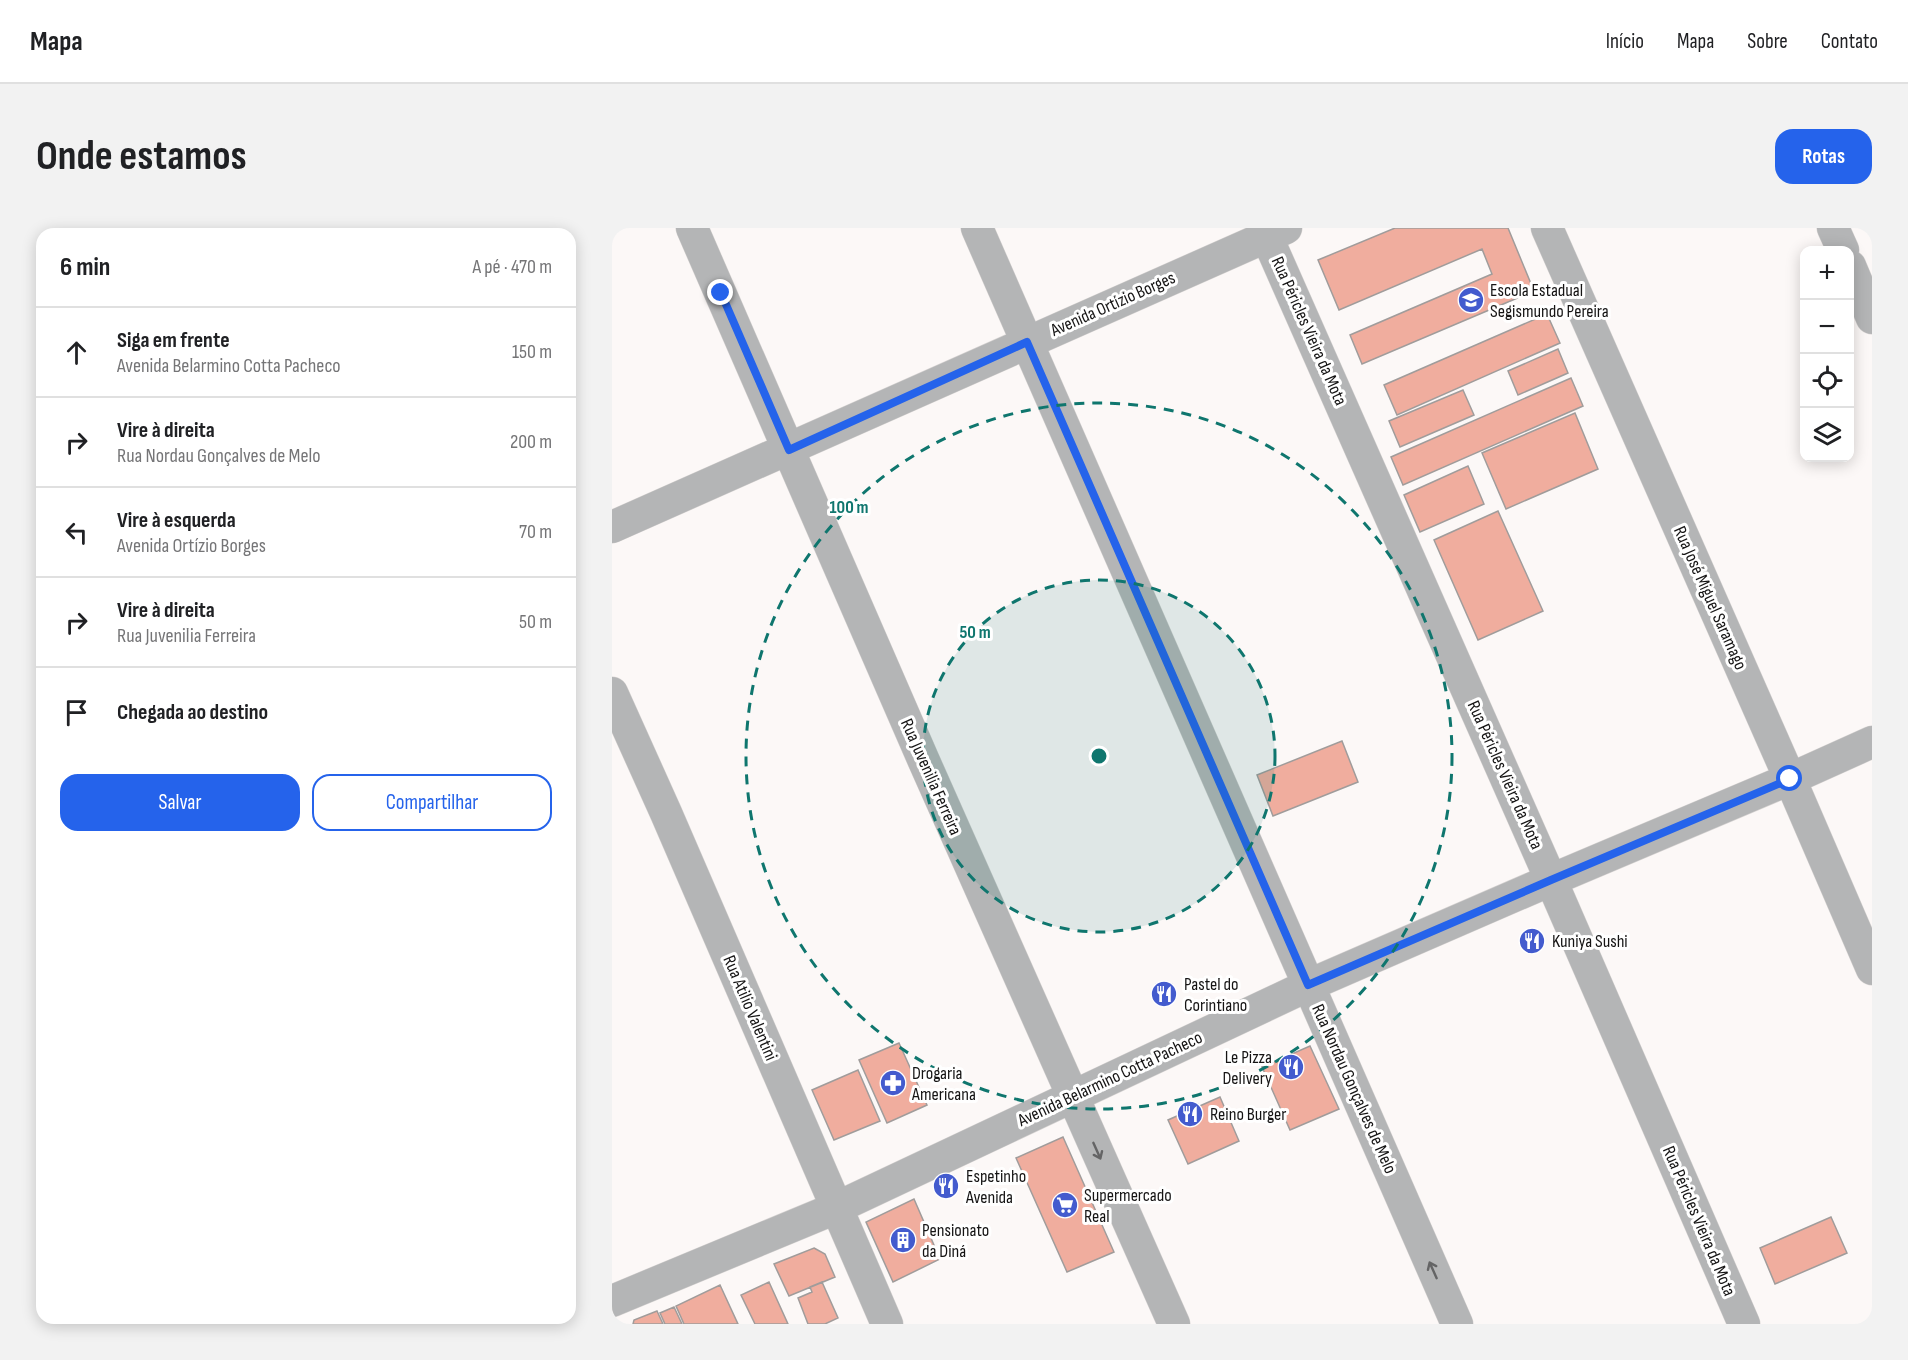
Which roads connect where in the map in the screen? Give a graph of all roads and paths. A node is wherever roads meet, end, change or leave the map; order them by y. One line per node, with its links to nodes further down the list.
1 (692, 228): 10 (street, Rua Juvenilia Ferreira)
2 (977, 228): 9 (street, Rua Nordau Gonçalves de Melo)
3 (1547, 228): 14 (street, Rua José Miguel Saramago)
4 (1833, 228): 6 (street)
5 (1272, 231): 9 (street, Avenida Ortízio Borges); 15 (street, Rua Péricles Vieira da Mota)
6 (1841, 246)
7 (1854, 275): 8 (street)
8 (1872, 318)
9 (1027, 342): 10 (street, Avenida Ortízio Borges); 17 (street, Rua Nordau Gonçalves de Melo)
10 (789, 450): 11 (street, Avenida Ortízio Borges); 18 (street, Rua Juvenilia Ferreira)
11 (612, 527)
12 (612, 693): 19 (street, Rua Atilio Valentini)
13 (1872, 742): 14 (street, Avenida Belarmino Cotta Pacheco)
14 (1790, 779): 15 (street, Avenida Belarmino Cotta Pacheco); 16 (street, Rua José Miguel Saramago)
15 (1551, 880): 17 (street, Avenida Belarmino Cotta Pacheco); 24 (street, Rua Péricles Vieira da Mota)
16 (1872, 969)
17 (1308, 985): 18 (street, Avenida Belarmino Cotta Pacheco); 23 (street, Rua Nordau Gonçalves de Melo, one-way to 17)
18 (1073, 1097): 19 (street, Avenida Belarmino Cotta Pacheco); 22 (street, Rua Juvenilia Ferreira, one-way to 22)
19 (836, 1208): 20 (street, Avenida Belarmino Cotta Pacheco); 21 (street, Rua Atilio Valentini)
20 (612, 1301)
21 (887, 1324)
22 (1174, 1324)
23 (1456, 1324)
24 (1744, 1324)

